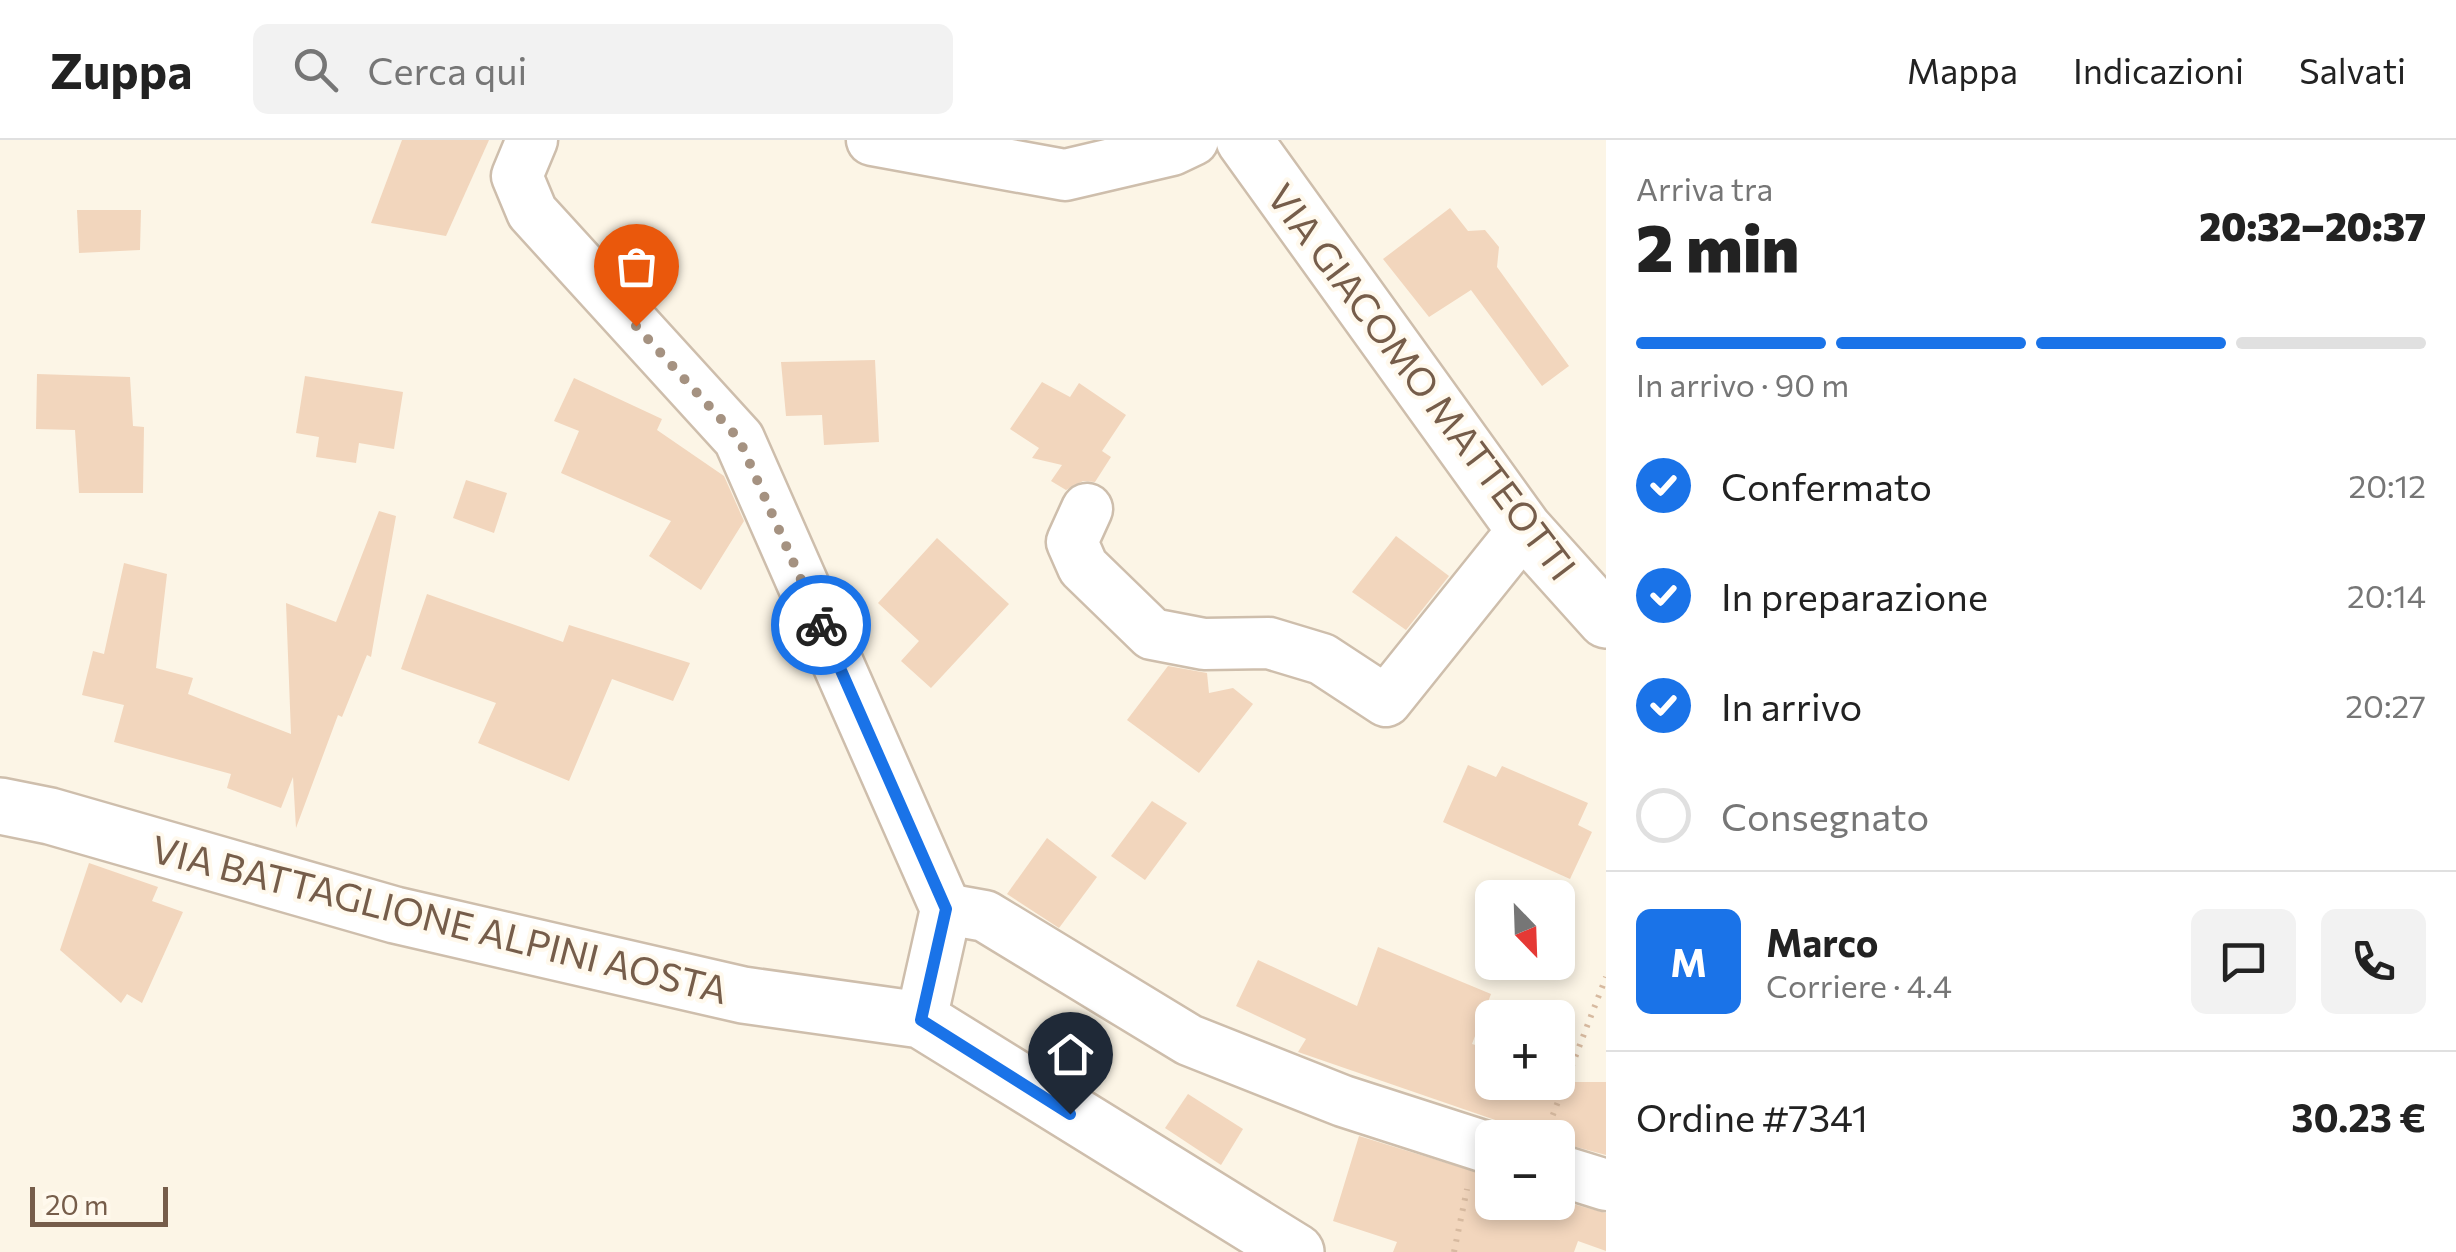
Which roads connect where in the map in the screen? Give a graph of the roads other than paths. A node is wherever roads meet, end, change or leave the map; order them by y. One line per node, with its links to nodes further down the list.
1 (532, 140): 9 (street)
2 (872, 140): 3 (street)
3 (1193, 140)
4 (1244, 140): 6 (street, VIA GIACOMO MATTEOTTI)
5 (1087, 509): 6 (street)
6 (1524, 530): 7 (street, VIA GIACOMO MATTEOTTI)
7 (1606, 620)
8 (0, 806): 10 (street, VIA BATTAGLIONE ALPINI AOSTA)
9 (946, 909): 10 (street); 11 (street)
10 (921, 1020): 14 (street, VIA BATTAGLIONE ALPINI AOSTA)
11 (1475, 1143)
12 (1575, 1175): 13 (street)
13 (1606, 1185)
14 (1296, 1252)

